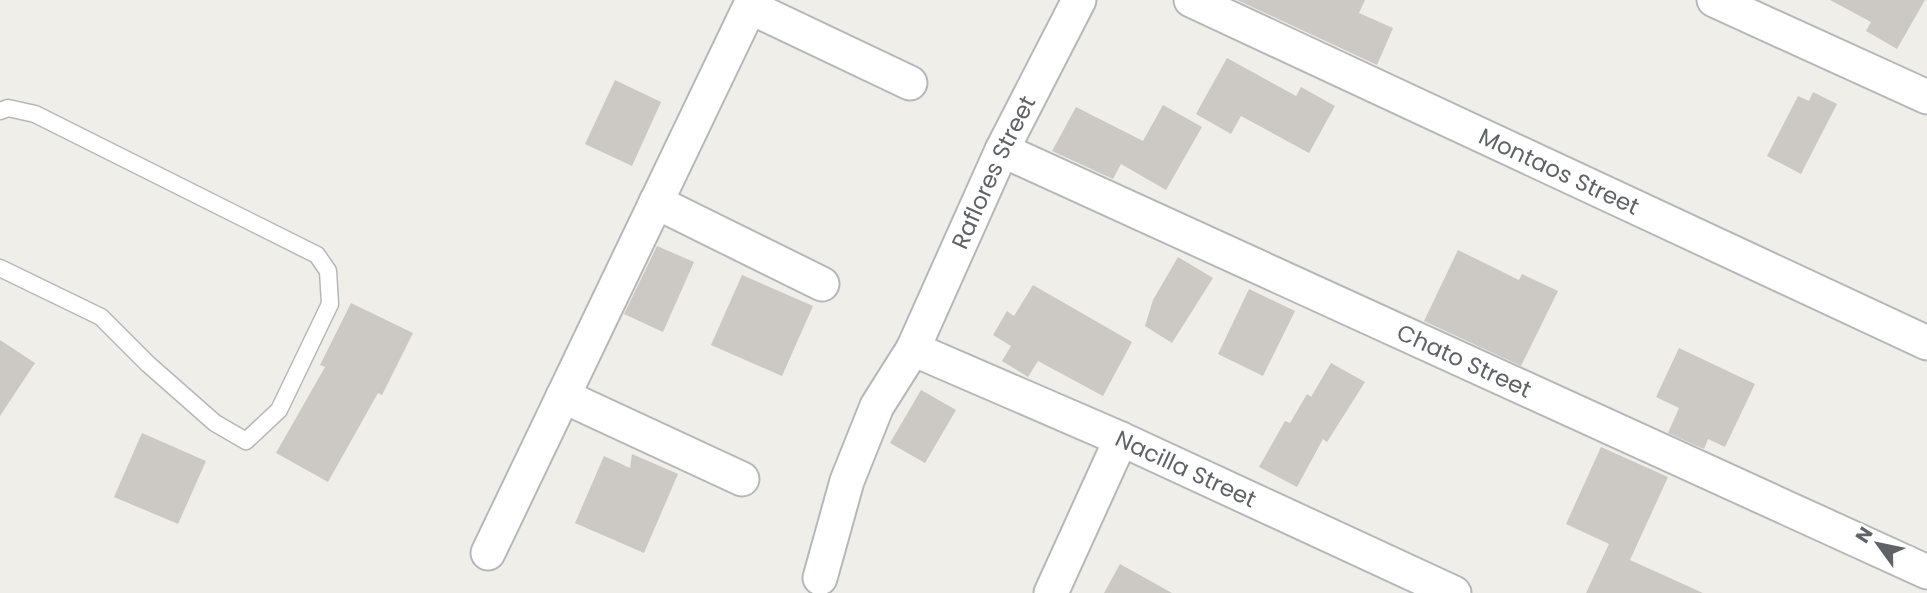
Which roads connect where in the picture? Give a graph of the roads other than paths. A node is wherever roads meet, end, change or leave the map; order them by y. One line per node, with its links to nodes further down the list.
1 (1079, 0): 8 (street, Raflores Street)
2 (1191, 0): 12 (street, Montaos Street)
3 (1714, 0): 6 (street)
4 (752, 3): 5 (street); 9 (street)
5 (910, 83)
6 (1927, 97)
7 (0, 111): 10 (lane)
8 (1002, 150): 13 (street, Raflores Street); 18 (street, Chato Street)
9 (656, 202): 11 (street); 14 (street)
10 (0, 268)
11 (822, 284)
12 (1927, 343)
13 (914, 349): 15 (street, Nacilla Street); 19 (street, Raflores Street)
14 (563, 396): 16 (street); 17 (street)
15 (1121, 439): 20 (street); 21 (street, Nacilla Street)
16 (742, 479)
17 (488, 553)
18 (1927, 572)
19 (820, 578)
20 (1051, 593)
21 (1454, 593)

